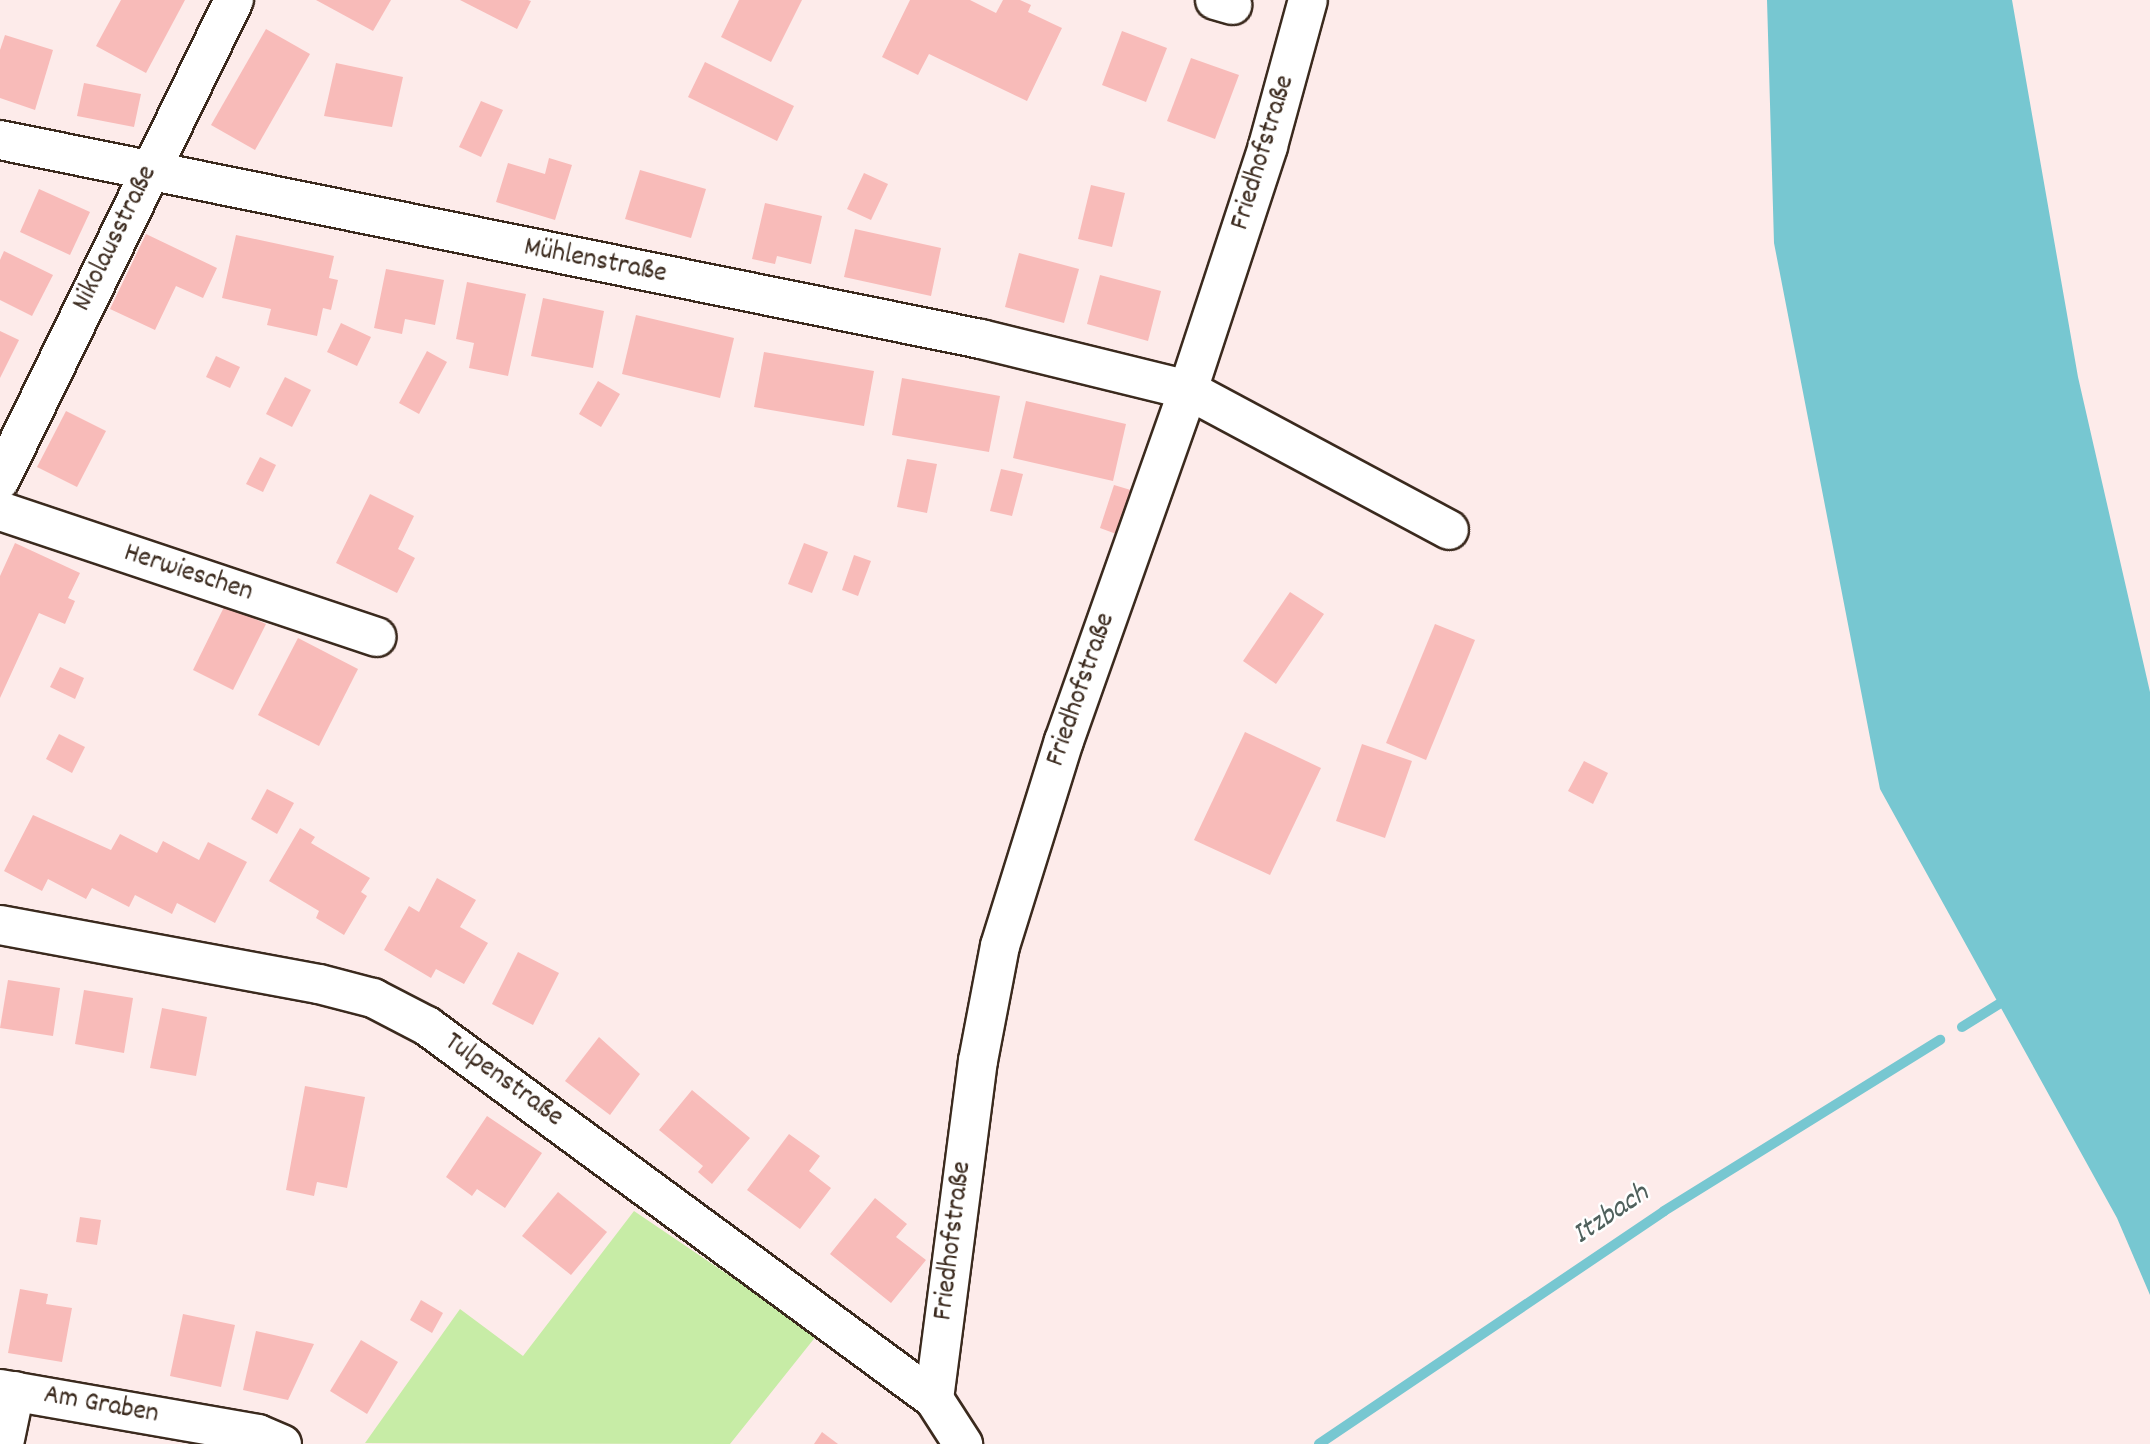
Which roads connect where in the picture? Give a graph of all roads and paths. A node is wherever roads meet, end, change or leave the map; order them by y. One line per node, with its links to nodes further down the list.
1 (234, 0): 4 (street, Nikolausstraße)
2 (1308, 0): 5 (street, Friedhofstraße)
3 (0, 140): 4 (street, Mühlenstraße)
4 (148, 172): 5 (street, Mühlenstraße); 6 (street, Nikolausstraße)
5 (1188, 390): 8 (street, Mühlenstraße); 12 (street, Friedhofstraße)
6 (0, 480)
7 (0, 511): 9 (street, Herwieschen)
8 (1449, 530)
9 (376, 637)
10 (0, 925): 12 (street, Tulpenstraße)
11 (8, 1390): 13 (street); 14 (street, Am Graben)
12 (934, 1399): 15 (street)
13 (4, 1444)
14 (282, 1444)
15 (963, 1444)

